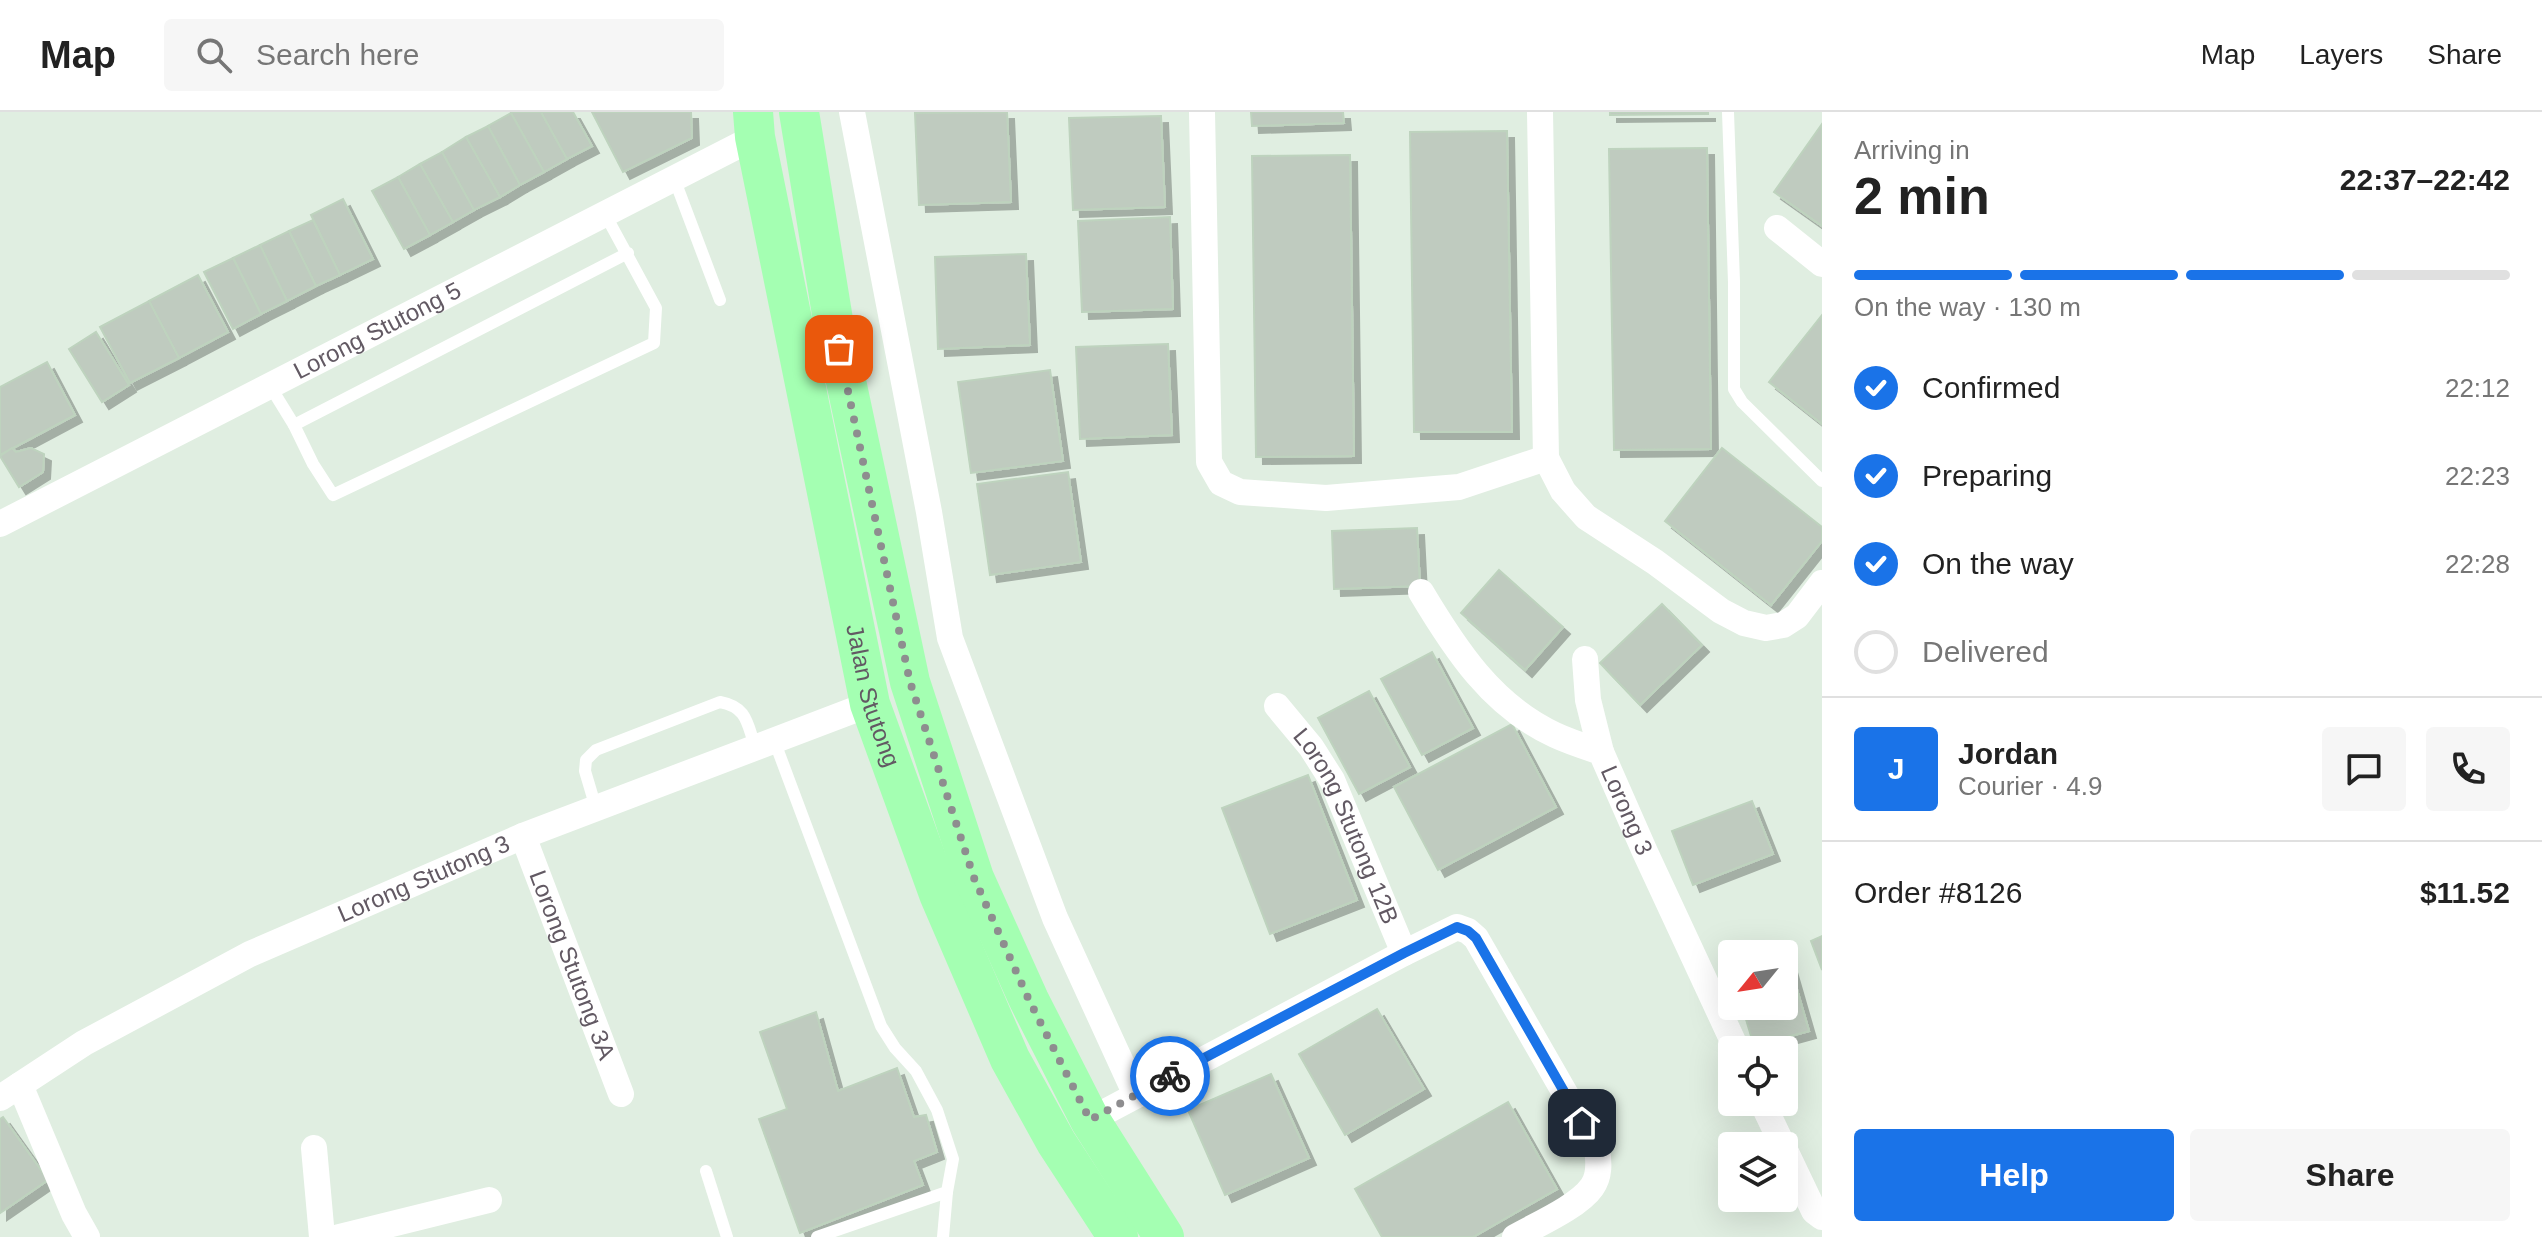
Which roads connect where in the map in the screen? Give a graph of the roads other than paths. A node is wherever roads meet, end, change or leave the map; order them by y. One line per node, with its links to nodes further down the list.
1 (799, 112): 32 (main road, Jalan Stutong)
2 (852, 112): 31 (street)
3 (1202, 112): 15 (street)
4 (1540, 112): 15 (street)
5 (1730, 115): 16 (lane)
6 (754, 125): 7 (street, Lorong Stutong 5); 21 (main road, Jalan Stutong)
7 (674, 178): 8 (street, Lorong Stutong 5); 12 (lane)
8 (605, 214): 10 (lane); 13 (street, Lorong Stutong 5)
9 (1777, 228): 11 (street)
10 (628, 253): 14 (lane); 14 (lane)
11 (1822, 264)
12 (720, 300)
13 (270, 386): 14 (lane); 17 (street, Lorong Stutong 5)
14 (294, 425)
15 (1546, 458): 18 (street)
16 (1822, 481)
17 (0, 524)
18 (1822, 583)
19 (1421, 592): 24 (street, Lorong 3)
20 (1585, 659): 24 (street)
21 (870, 704): 23 (street, Lorong Stutong 3); 45 (main road, Jalan Stutong)
22 (1277, 706): 27 (street, Lorong Stutong 12B)
23 (765, 743): 25 (street, Lorong Stutong 3); 25 (lane); 36 (lane)
24 (1601, 752): 28 (street, Lorong 3)
25 (596, 808): 26 (street, Lorong Stutong 3)
26 (523, 836): 29 (street, Lorong Stutong 3); 30 (street, Lorong Stutong 3A)
27 (1404, 953): 31 (street); 48 (street)
28 (1730, 1036)
29 (10, 1091): 39 (street)
30 (621, 1094)
31 (1136, 1095): 32 (street)
32 (1090, 1120): 46 (main road); 47 (main road, Jalan Stutong)
33 (314, 1148): 40 (street)
34 (706, 1171): 42 (lane)
35 (1798, 1177): 38 (street)
36 (947, 1192): 43 (lane); 44 (lane)
37 (489, 1200): 41 (street)
38 (1822, 1217)
39 (87, 1237)
40 (322, 1237)
41 (339, 1237)
42 (727, 1237)
43 (817, 1237)
44 (943, 1237)
45 (1118, 1237)
46 (1140, 1237)
47 (1164, 1237)
48 (1515, 1237)

